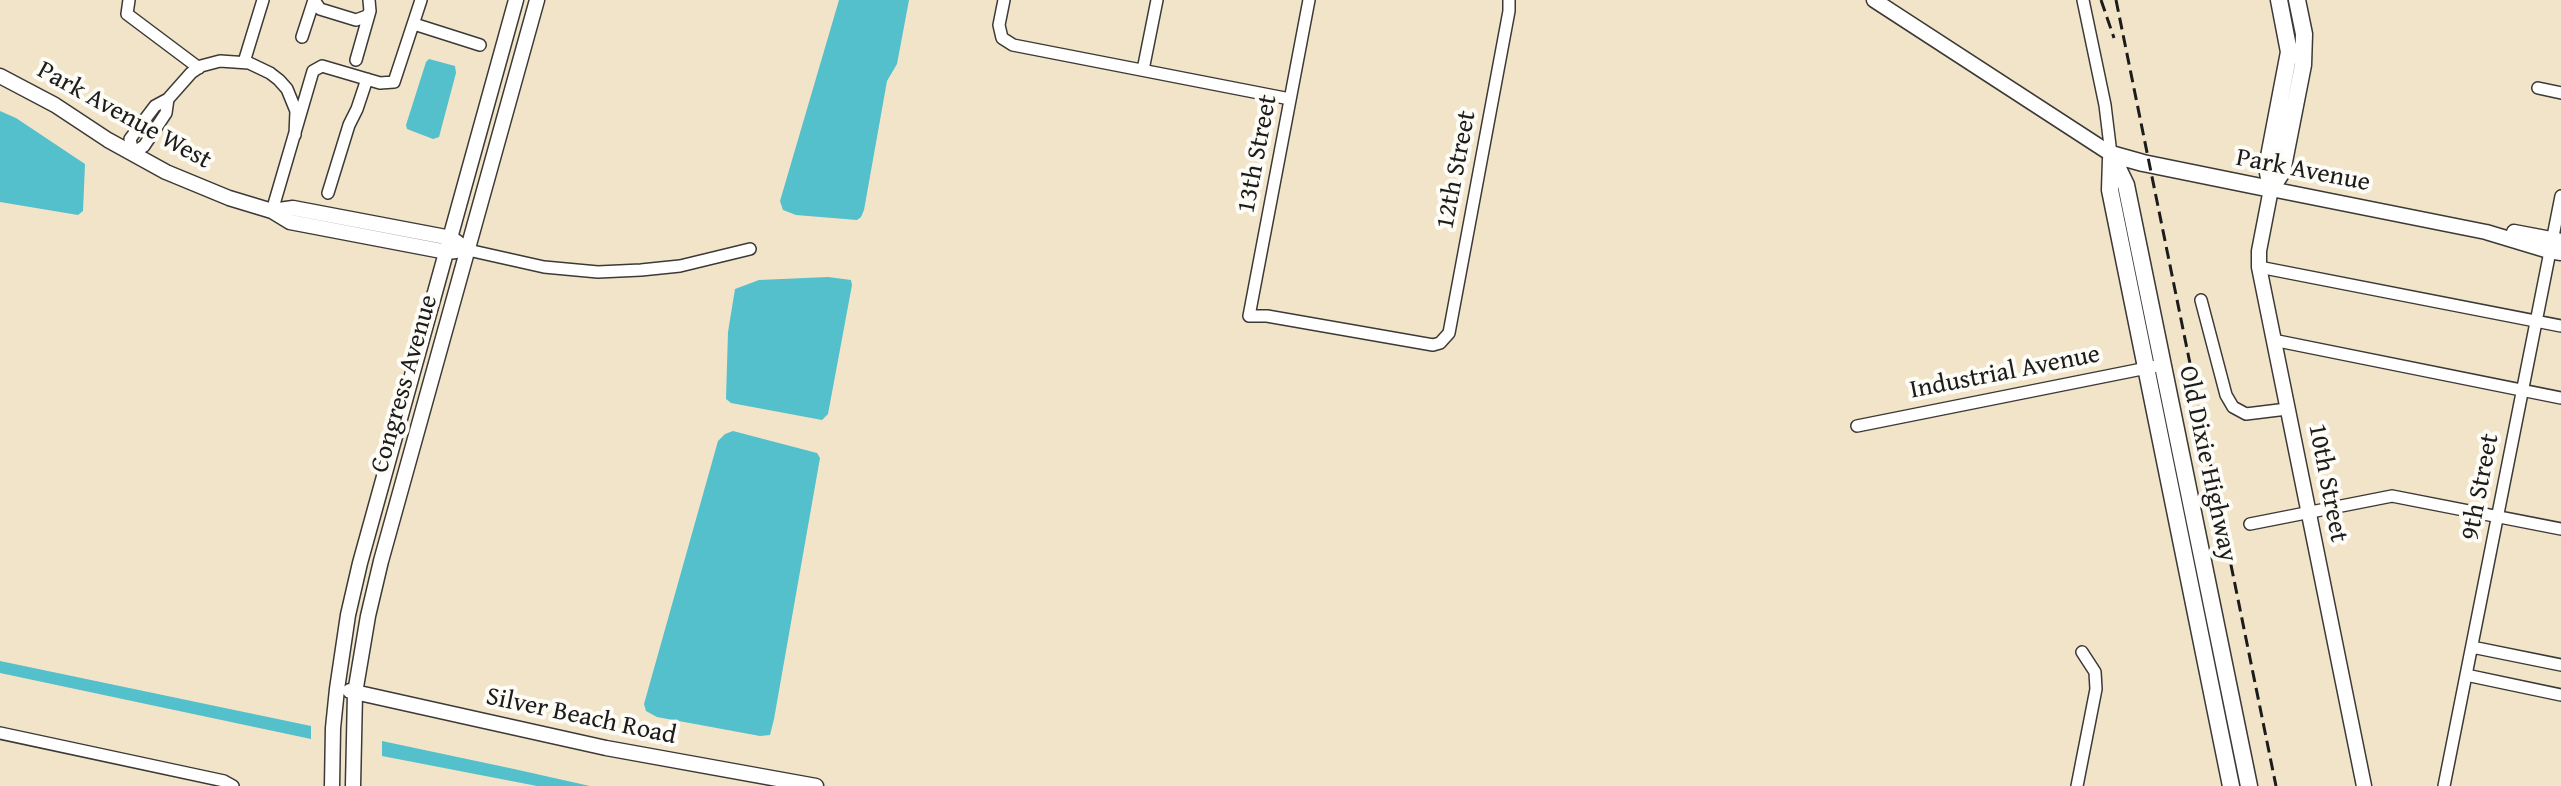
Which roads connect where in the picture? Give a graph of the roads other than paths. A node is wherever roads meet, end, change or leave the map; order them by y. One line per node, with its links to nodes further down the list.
1 (129, 0): 21 (street)
2 (263, 0): 20 (street)
3 (314, 0): 15 (street); 17 (street)
4 (421, 0): 16 (street)
5 (516, 0): 37 (street, Congress Avenue)
6 (537, 0): 40 (street, Congress Avenue)
7 (1004, 0): 22 (street)
8 (1157, 0): 22 (street)
9 (1309, 0): 29 (street, 13th Street)
10 (1509, 0): 43 (street, 12th Street)
11 (1874, 0): 32 (street)
12 (2083, 0): 32 (street)
13 (2279, 0): 33 (main road, 10th Street)
14 (2297, 0): 33 (main road, 10th Street)
15 (369, 5): 19 (street)
16 (414, 24): 18 (street); 24 (street)
17 (302, 37)
18 (480, 45)
19 (356, 60)
20 (244, 62): 21 (street); 28 (street)
21 (199, 68): 31 (street)
22 (1143, 70): 29 (street)
23 (0, 76): 31 (street, Park Avenue West)
24 (367, 79): 26 (street); 34 (street)
25 (2538, 88): 27 (street)
26 (307, 91): 28 (street); 30 (street)
27 (2561, 93)
28 (290, 96): 30 (street)
29 (1290, 99): 43 (street, 13th Street)
30 (295, 135): 36 (street)
31 (133, 153): 36 (street, Park Avenue West)
32 (2111, 154): 33 (main road, Park Avenue); 47 (main road, Old Dixie Highway)
33 (2271, 189): 38 (street, Park Avenue); 41 (street, 10th Street)
34 (328, 193)
35 (2561, 196): 38 (street, 9th Street)
36 (272, 211): 37 (street, Park Avenue West)
37 (449, 245): 40 (street, Park Avenue West); 60 (street, Congress Avenue)
38 (2556, 246): 44 (street, 9th Street)
39 (750, 249): 40 (street, Park Avenue West)
40 (468, 250): 61 (street, Congress Avenue)
41 (2259, 267): 44 (street); 46 (street, 10th Street)
42 (2201, 300): 50 (street)
43 (1249, 316)
44 (2536, 321): 45 (street); 48 (street, 9th Street)
45 (2561, 326)
46 (2273, 340): 48 (street); 50 (street, 10th Street)
47 (2154, 366): 51 (street, Industrial Avenue); 69 (main road, Old Dixie Highway); 70 (main road, Old Dixie Highway)
48 (2522, 390): 49 (street); 53 (street, 9th Street)
49 (2561, 398)
50 (2287, 409): 52 (street, 10th Street)
51 (1857, 426)
52 (2308, 513): 53 (street); 54 (street); 71 (street, 10th Street)
53 (2497, 517): 55 (street); 56 (street, 9th Street)
54 (2250, 524)
55 (2561, 529)
56 (2472, 647): 58 (street); 59 (street, 9th Street)
57 (2082, 652): 68 (street)
58 (2561, 665)
59 (2466, 675): 62 (street); 72 (street, 9th Street)
60 (337, 689): 61 (street, Silver Beach Road); 65 (street, Congress Avenue)
61 (355, 693): 66 (street, Congress Avenue); 67 (street, Silver Beach Road)
62 (2561, 695)
63 (0, 733): 64 (street)
64 (233, 786)
65 (332, 786)
66 (353, 786)
67 (816, 786)
68 (2077, 786)
69 (2231, 786)
70 (2249, 786)
71 (2364, 786)
72 (2444, 786)

